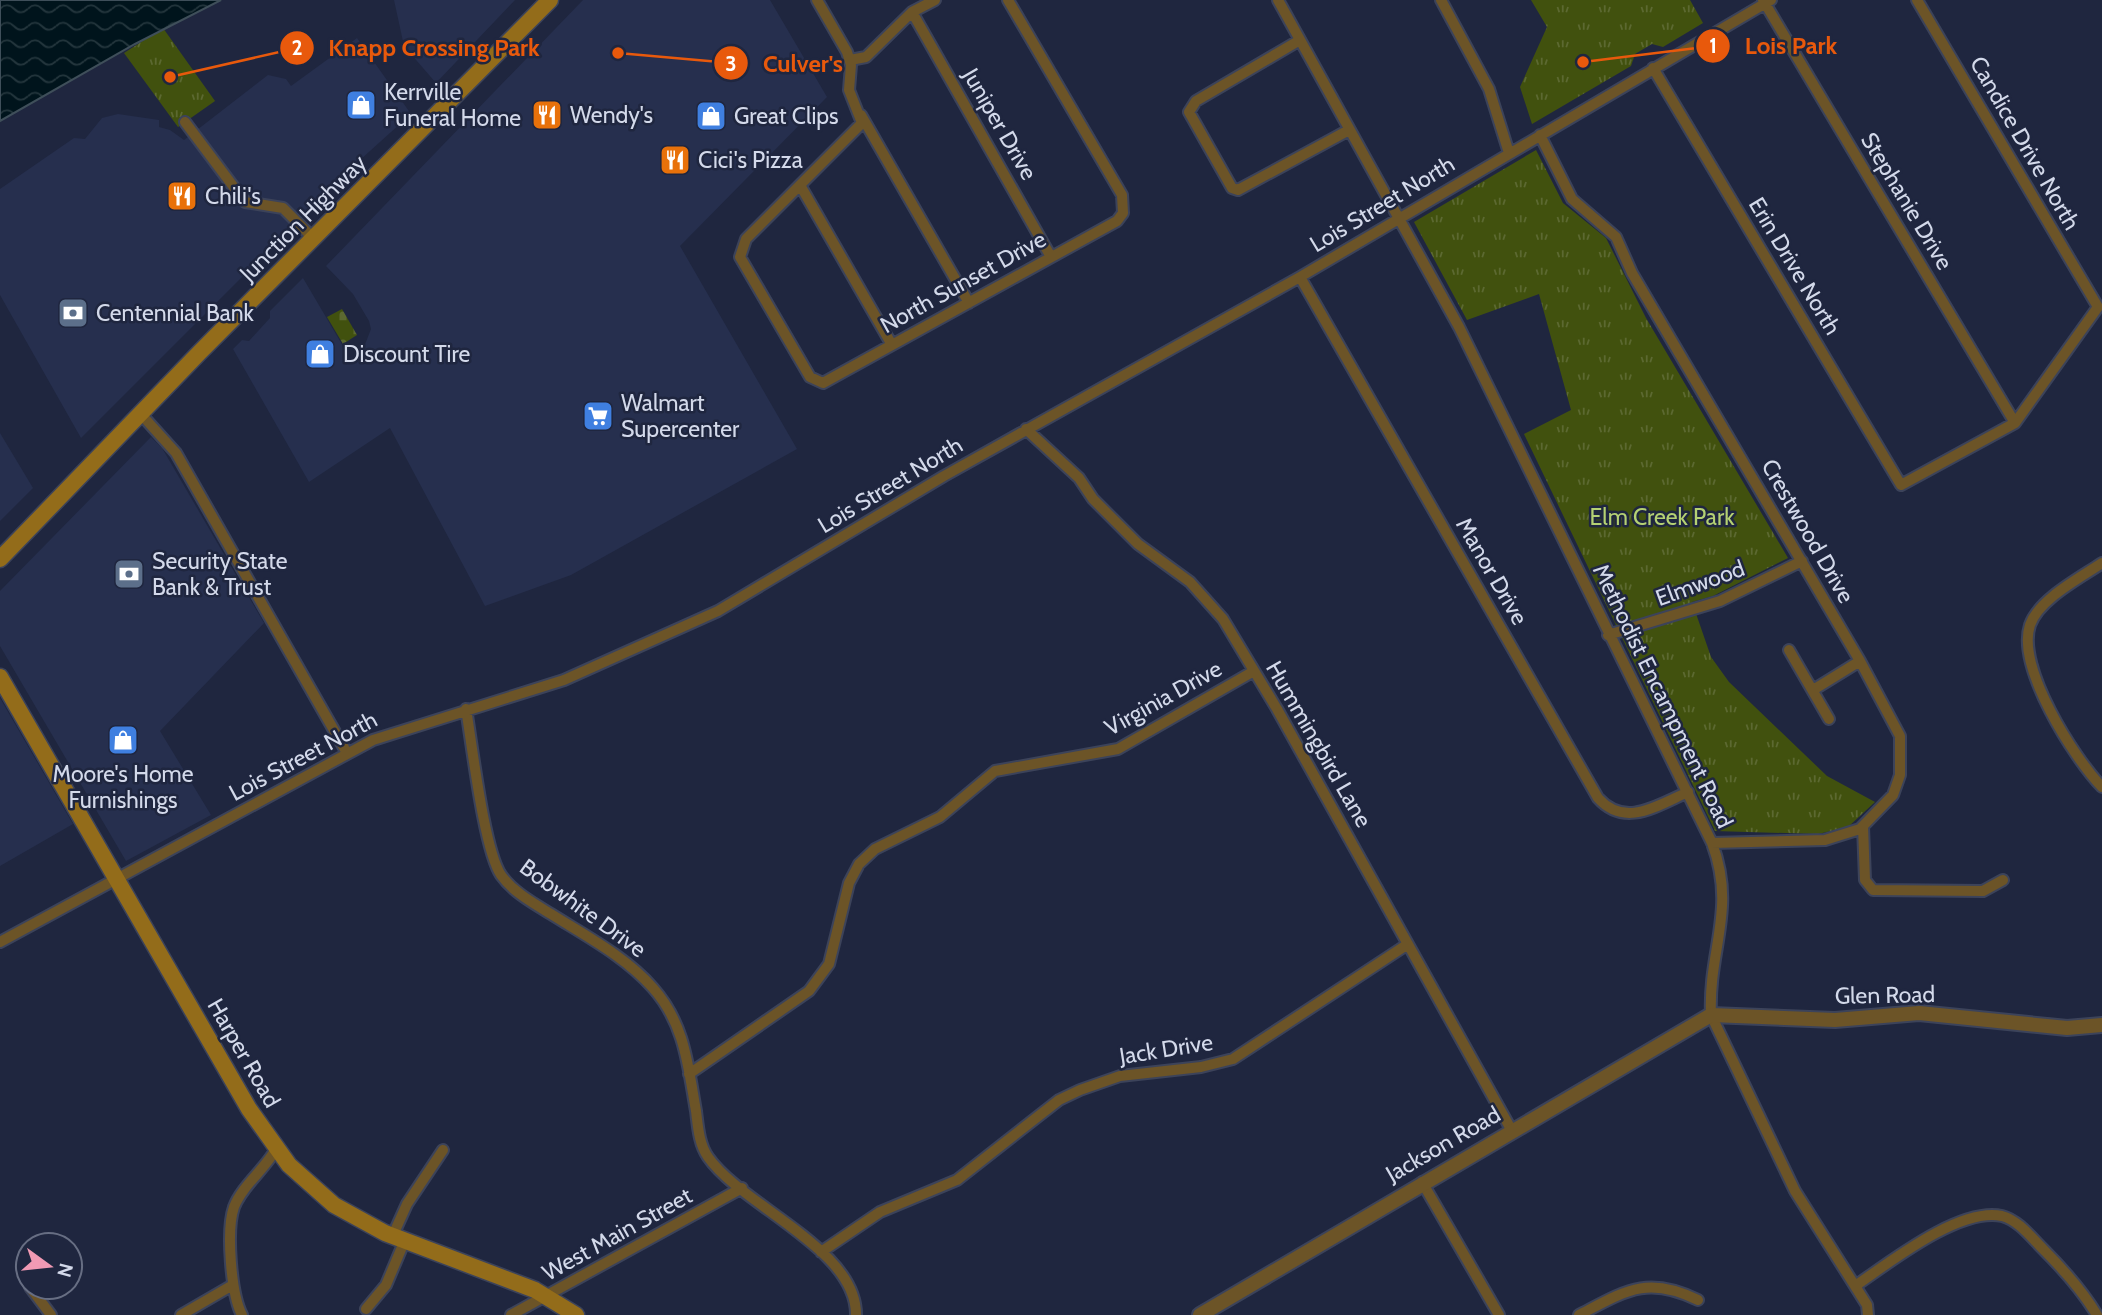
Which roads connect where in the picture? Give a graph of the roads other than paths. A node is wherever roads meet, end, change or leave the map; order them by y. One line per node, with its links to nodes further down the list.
1 (550, 0): 20 (main road, Junction Highway)
2 (817, 0): 11 (street)
3 (935, 0): 9 (street)
4 (1008, 0): 21 (street, North Sunset Drive)
5 (1278, 0): 10 (street, Methodist Encampment Road)
6 (1441, 0): 17 (street)
7 (1917, 0): 26 (street, Candice Drive North)
8 (1766, 1): 12 (street, Lois Street North); 26 (street, Stephanie Drive)
9 (912, 12): 11 (street); 21 (street, Juniper Drive)
10 (1300, 40): 15 (street, Methodist Encampment Road); 15 (street)
11 (850, 60): 13 (street)
12 (1653, 68): 16 (street, Lois Street North); 26 (street, Erin Drive North)
13 (859, 113): 18 (street); 23 (street)
14 (185, 122): 20 (street)
15 (1349, 130): 19 (street, Methodist Encampment Road)
16 (1540, 135): 17 (street, Lois Street North); 29 (street, Crestwood Drive)
17 (1509, 153): 19 (street, Lois Street North)
18 (800, 185): 24 (street); 24 (street, North Sunset Drive)
19 (1400, 216): 22 (street, Lois Street North); 31 (street, Methodist Encampment Road)
20 (314, 239): 25 (main road, Junction Highway)
21 (1051, 257): 23 (street, North Sunset Drive)
22 (1300, 277): 27 (street, Lois Street North); 41 (street, Manor Drive)
23 (970, 303): 24 (street, North Sunset Drive)
24 (892, 345)
25 (139, 413): 28 (main road, Junction Highway); 39 (street)
26 (2015, 423)
27 (1026, 429): 34 (street, Hummingbird Lane); 37 (street, Lois Street North)
28 (0, 559)
29 (1802, 561): 31 (street, Elmwood); 33 (street, Crestwood Drive)
30 (2102, 563): 40 (street)
31 (1608, 635): 41 (street, Methodist Encampment Road)
32 (1789, 650): 36 (street)
33 (1860, 662): 36 (street); 42 (street, Crestwood Drive)
34 (1254, 671): 47 (street, Hummingbird Lane); 50 (street, Virginia Drive)
35 (0, 677): 44 (main road, Harper Road)
36 (1813, 690): 38 (street)
37 (466, 709): 39 (street, Lois Street North); 50 (street, Bobwhite Drive)
38 (1829, 719)
39 (347, 753): 44 (street, Lois Street North)
40 (2102, 788)
41 (1688, 792): 43 (street, Methodist Encampment Road)
42 (1863, 826): 43 (street, Crestwood Drive); 45 (street)
43 (1712, 843): 48 (street, Methodist Encampment Road)
44 (119, 880): 46 (street, Lois Street North); 52 (main road, Harper Road)
45 (2003, 880)
46 (0, 942)
47 (1408, 944): 51 (street, Hummingbird Lane); 57 (street, Jack Drive)
48 (1711, 1015): 49 (street, Glen Road); 51 (street, Jackson Road); 59 (street, Methodist Encampment Road)
49 (2102, 1025)
50 (690, 1074): 55 (street, Bobwhite Drive)
51 (1512, 1131): 54 (street, Jackson Road)
52 (276, 1149): 56 (main road, Harper Road); 58 (street)
53 (443, 1150): 56 (street)
54 (1422, 1182): 70 (street, Jackson Road); 71 (street)
55 (742, 1188): 57 (street, Bobwhite Drive); 60 (street, West Main Street)
56 (399, 1237): 60 (main road, Harper Road); 63 (street)
57 (821, 1252): 69 (street, Bobwhite Drive)
58 (231, 1286): 65 (street); 66 (street)
59 (1855, 1286): 73 (street, Methodist Encampment Road); 74 (street)
60 (547, 1296): 67 (street, West Main Street); 68 (main road, Harper Road)
61 (1698, 1300): 72 (street)
62 (40, 1301): 64 (street)
63 (366, 1309)
64 (51, 1315)
65 (181, 1315)
66 (242, 1315)
67 (511, 1315)
68 (576, 1315)
69 (856, 1315)
70 (1200, 1315)
71 (1499, 1315)
72 (1579, 1315)
73 (1868, 1315)
74 (2097, 1315)

